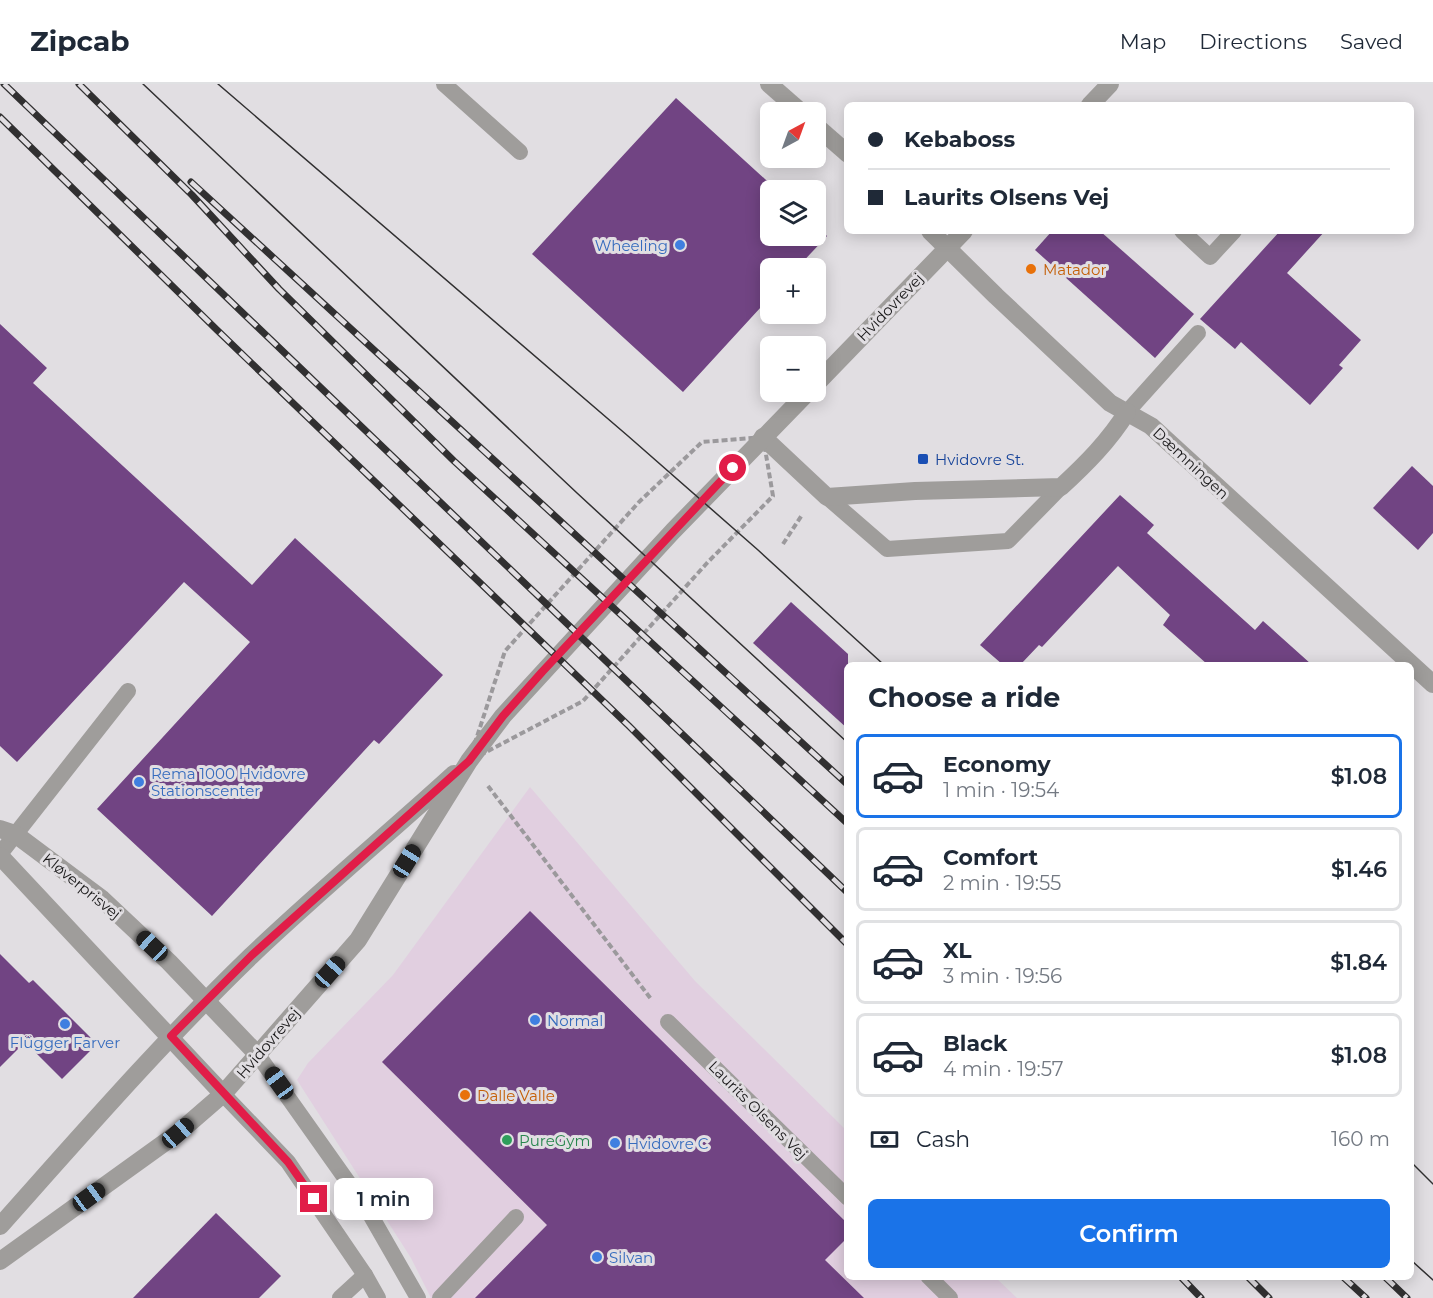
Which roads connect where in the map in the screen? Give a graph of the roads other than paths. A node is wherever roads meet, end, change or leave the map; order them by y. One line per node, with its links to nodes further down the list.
1 (444, 84): 8 (lane)
2 (769, 84): 4 (street)
3 (1110, 84): 5 (street)
4 (790, 102)
5 (1093, 102)
6 (826, 135): 7 (street)
7 (844, 150)
8 (520, 152)
9 (933, 234): 13 (street, Dæmningen)
10 (961, 234): 13 (street, Hvidovrevej)
11 (1185, 234): 12 (lane)
12 (1231, 234)
13 (947, 248): 15 (street, Hvidovrevej); 17 (street, Dæmningen)
14 (1198, 333): 17 (lane)
15 (826, 374)
16 (798, 402): 18 (street, Hvidovrevej)
17 (1127, 412): 19 (street); 21 (street, Dæmningen)
18 (763, 437): 20 (street); 25 (street, Hvidovrevej)
19 (1060, 487): 20 (street); 20 (lane)
20 (827, 497)
21 (1409, 662)
22 (1414, 667): 23 (street, Dæmningen)
23 (1433, 684)
24 (128, 691): 26 (lane)
25 (472, 766): 28 (street, Hvidovrevej); 31 (street, Hvidovrevej)
26 (7, 831): 27 (lane); 28 (street, Kløverprisvej)
27 (0, 855): 30 (street)
28 (206, 1002): 30 (street, Hvidovrevej); 31 (street, Kløverprisvej)
29 (668, 1022): 33 (lane, Laurits Olsens Vej)
30 (171, 1036): 32 (street); 35 (street, Hvidovrevej)
31 (258, 1055): 32 (street, Hvidovrevej); 41 (lane)
32 (223, 1094): 36 (street, Hvidovrevej); 37 (lane)
33 (844, 1194)
34 (516, 1217): 42 (lane)
35 (0, 1226)
36 (0, 1261)
37 (365, 1275): 39 (lane); 40 (lane)
38 (932, 1280): 43 (lane)
39 (340, 1298)
40 (378, 1298)
41 (418, 1298)
42 (440, 1298)
43 (950, 1298)

